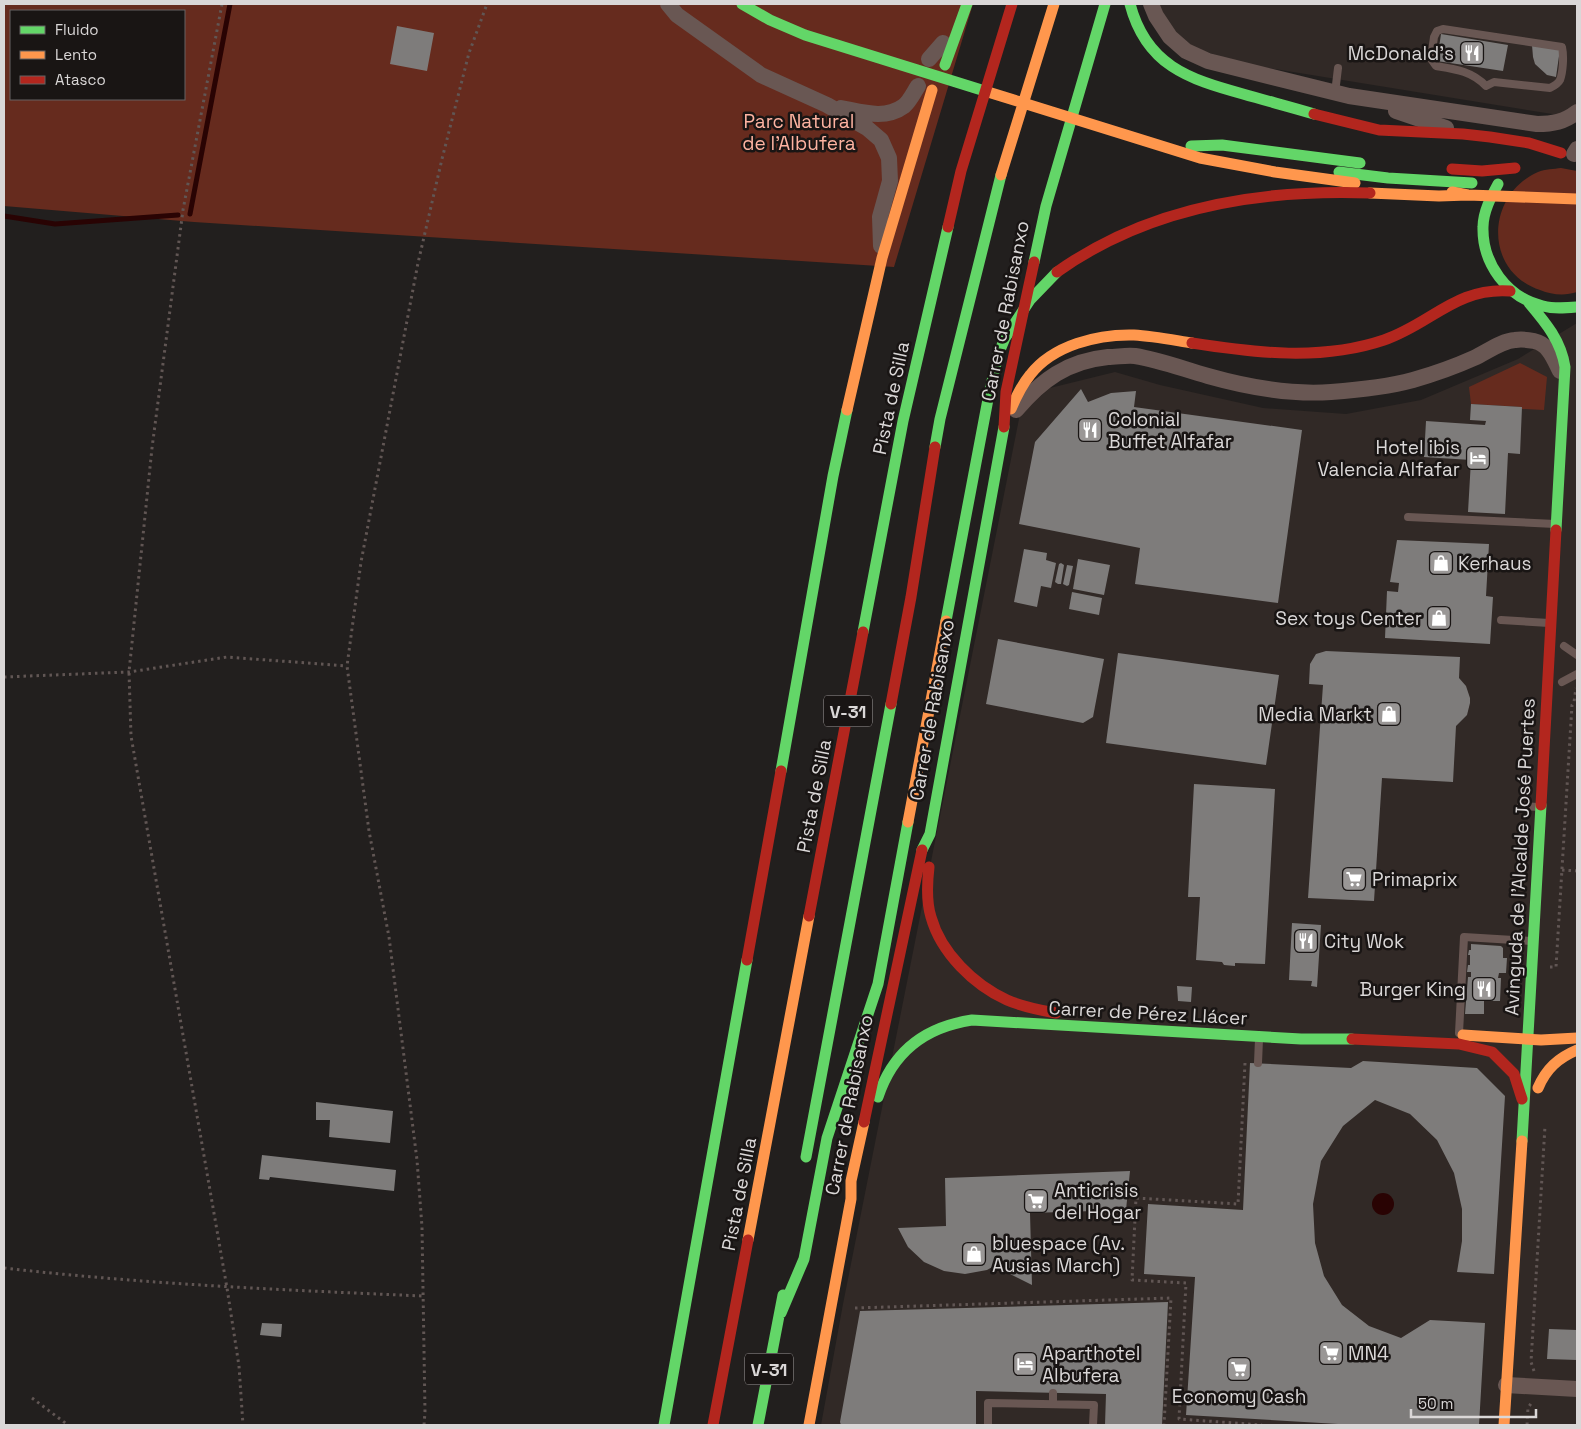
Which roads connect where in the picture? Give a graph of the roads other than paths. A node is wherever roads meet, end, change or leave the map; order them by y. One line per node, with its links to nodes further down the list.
1 (668, 4): 16 (street)
2 (742, 4): 19 (main road)
3 (956, 4): 10 (main road)
4 (967, 4): 11 (main road)
5 (1012, 4): 67 (main road, Pista de Silla / V-31)
6 (1054, 4): 58 (main road, V-31)
7 (1105, 4): 33 (main road, Carrer de Rabisanxo)
8 (1130, 4): 18 (main road)
9 (1151, 4): 15 (street)
10 (943, 43): 11 (street)
11 (937, 62)
12 (1338, 68): 15 (lane)
13 (1486, 86): 13 (lane)
14 (925, 88): 16 (street); 28 (main road)
15 (1342, 94): 17 (street); 18 (street)
16 (827, 105): 28 (street)
17 (1577, 112)
18 (1463, 134): 21 (main road)
19 (1138, 140): 20 (main road); 26 (main road)
20 (1191, 146): 23 (main road); 25 (main road)
21 (1572, 153): 22 (main road)
22 (1537, 157)
23 (1376, 164)
24 (1443, 168): 29 (main road)
25 (1508, 184)
26 (1468, 195): 27 (main road); 61 (main road)
27 (1577, 198)
28 (882, 258): 66 (main road)
29 (1510, 291): 30 (main road); 33 (main road)
30 (1530, 303): 31 (main road); 32 (main road, Avinguda de l'Alcalde José Puertes)
31 (1577, 307)
32 (1564, 379): 33 (street); 35 (main road, Avinguda de l'Alcalde José Puertes)
33 (1004, 426): 44 (main road, Carrer de Rabisanxo)
34 (1408, 516): 35 (lane)
35 (1557, 525): 37 (main road, Avinguda de l'Alcalde José Puertes)
36 (1501, 620): 37 (lane)
37 (1552, 623): 43 (main road, Avinguda de l'Alcalde José Puertes)
38 (1564, 646): 39 (lane)
39 (1577, 655)
40 (1577, 674): 41 (lane)
41 (1562, 682)
42 (1521, 806): 43 (lane)
43 (1541, 807): 45 (main road, Avinguda de l'Alcalde José Puertes)
44 (930, 834): 46 (main road, Carrer de Pérez Llácer); 59 (main road, Carrer de Rabisanxo)
45 (1533, 941): 48 (lane); 50 (main road, Avinguda de l'Alcalde José Puertes)
46 (1152, 1019)
47 (1316, 1027): 48 (main road)
48 (1459, 1034): 50 (main road)
49 (1260, 1037): 54 (lane); 57 (main road, Carrer de Pérez Llácer); 59 (main road, Carrer de Pérez Llácer)
50 (1527, 1038): 52 (main road); 57 (main road, Avinguda de l'Alcalde José Puertes)
51 (1577, 1038): 52 (main road)
52 (1540, 1044): 55 (main road)
53 (1577, 1050): 55 (main road)
54 (1258, 1064)
55 (1538, 1088): 56 (main road)
56 (1537, 1103)
57 (1524, 1106): 62 (main road, Avinguda de l'Alcalde José Puertes)
58 (804, 1166)
59 (851, 1199): 69 (main road, Carrer de Rabisanxo)
60 (785, 1274): 61 (main road, V-31)
61 (780, 1313): 68 (main road, V-31)
62 (1519, 1386): 63 (street); 72 (main road, Avinguda de l'Alcalde José Puertes)
63 (1577, 1389)
64 (1053, 1393): 65 (lane)
65 (1054, 1404): 70 (lane); 71 (lane)
66 (664, 1425)
67 (713, 1425)
68 (758, 1425)
69 (809, 1425)
70 (988, 1425)
71 (1093, 1425)
72 (1504, 1425)

